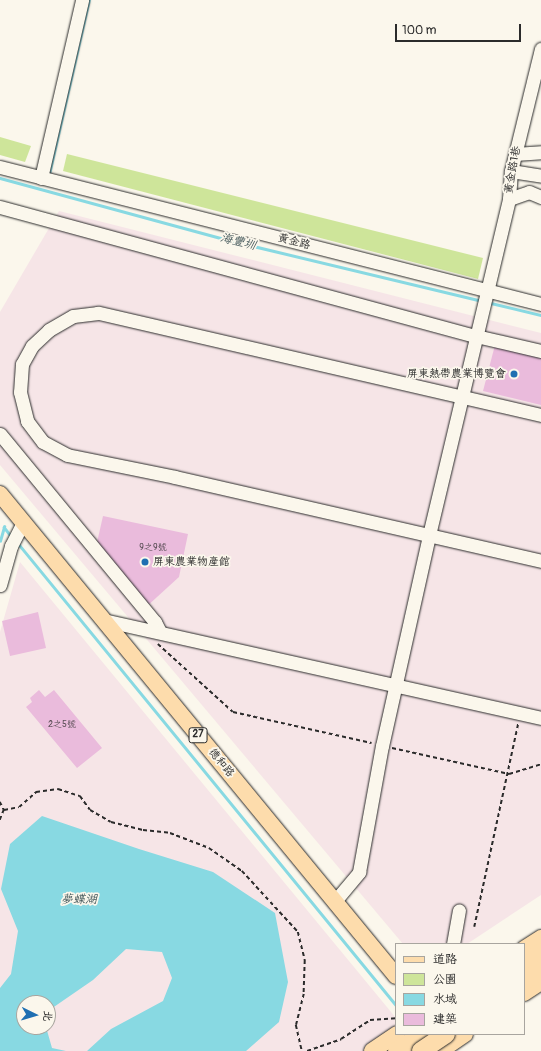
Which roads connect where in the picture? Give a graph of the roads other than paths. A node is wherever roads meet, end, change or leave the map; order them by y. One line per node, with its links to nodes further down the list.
1 (82, 0): 8 (street)
2 (540, 57): 4 (street, 黃金路1巷)
3 (541, 152): 4 (street)
4 (515, 154): 6 (street, 黃金路1巷)
5 (0, 166): 8 (street, 黃金路)
6 (511, 171): 7 (street); 10 (street, 黃金路1巷)
7 (541, 176)
8 (41, 178): 12 (street, 黃金路)
9 (541, 197): 10 (street)
10 (509, 199): 12 (street, 黃金路1巷)
11 (0, 207): 14 (street)
12 (486, 292): 13 (street, 黃金路); 14 (street, 黃金路1巷)
13 (541, 304)
14 (476, 336): 15 (street); 16 (street, 黃金路1巷)
15 (541, 351)
16 (462, 396): 17 (street); 21 (street, 黃金路1巷); 21 (street)
17 (541, 416)
18 (0, 434): 25 (street)
19 (0, 494): 20 (main road, 德和路 / 27)
20 (23, 522): 23 (street); 24 (main road, 德和路 / 27)
21 (429, 535): 22 (street); 26 (street, 黃金路1巷)
22 (541, 561)
23 (0, 585)
24 (103, 620): 25 (street); 28 (main road, 德和路 / 27)
25 (160, 632): 26 (street)
26 (396, 685): 27 (street); 28 (street, 黃金路1巷)
27 (541, 718)
28 (335, 902): 35 (main road, 德和路 / 27)
29 (459, 911): 31 (street)
30 (540, 941): 32 (main road); 33 (highway)
31 (453, 943)
32 (525, 948)
33 (525, 963)
34 (541, 970): 36 (highway)
35 (395, 975)
36 (525, 980)
37 (541, 982): 38 (main road)
38 (525, 993)
39 (396, 1035): 43 (main road)
40 (421, 1035): 44 (highway)
41 (463, 1035): 42 (main road)
42 (445, 1043): 45 (highway, bridge)
43 (372, 1051)
44 (397, 1051)
45 (420, 1051)

